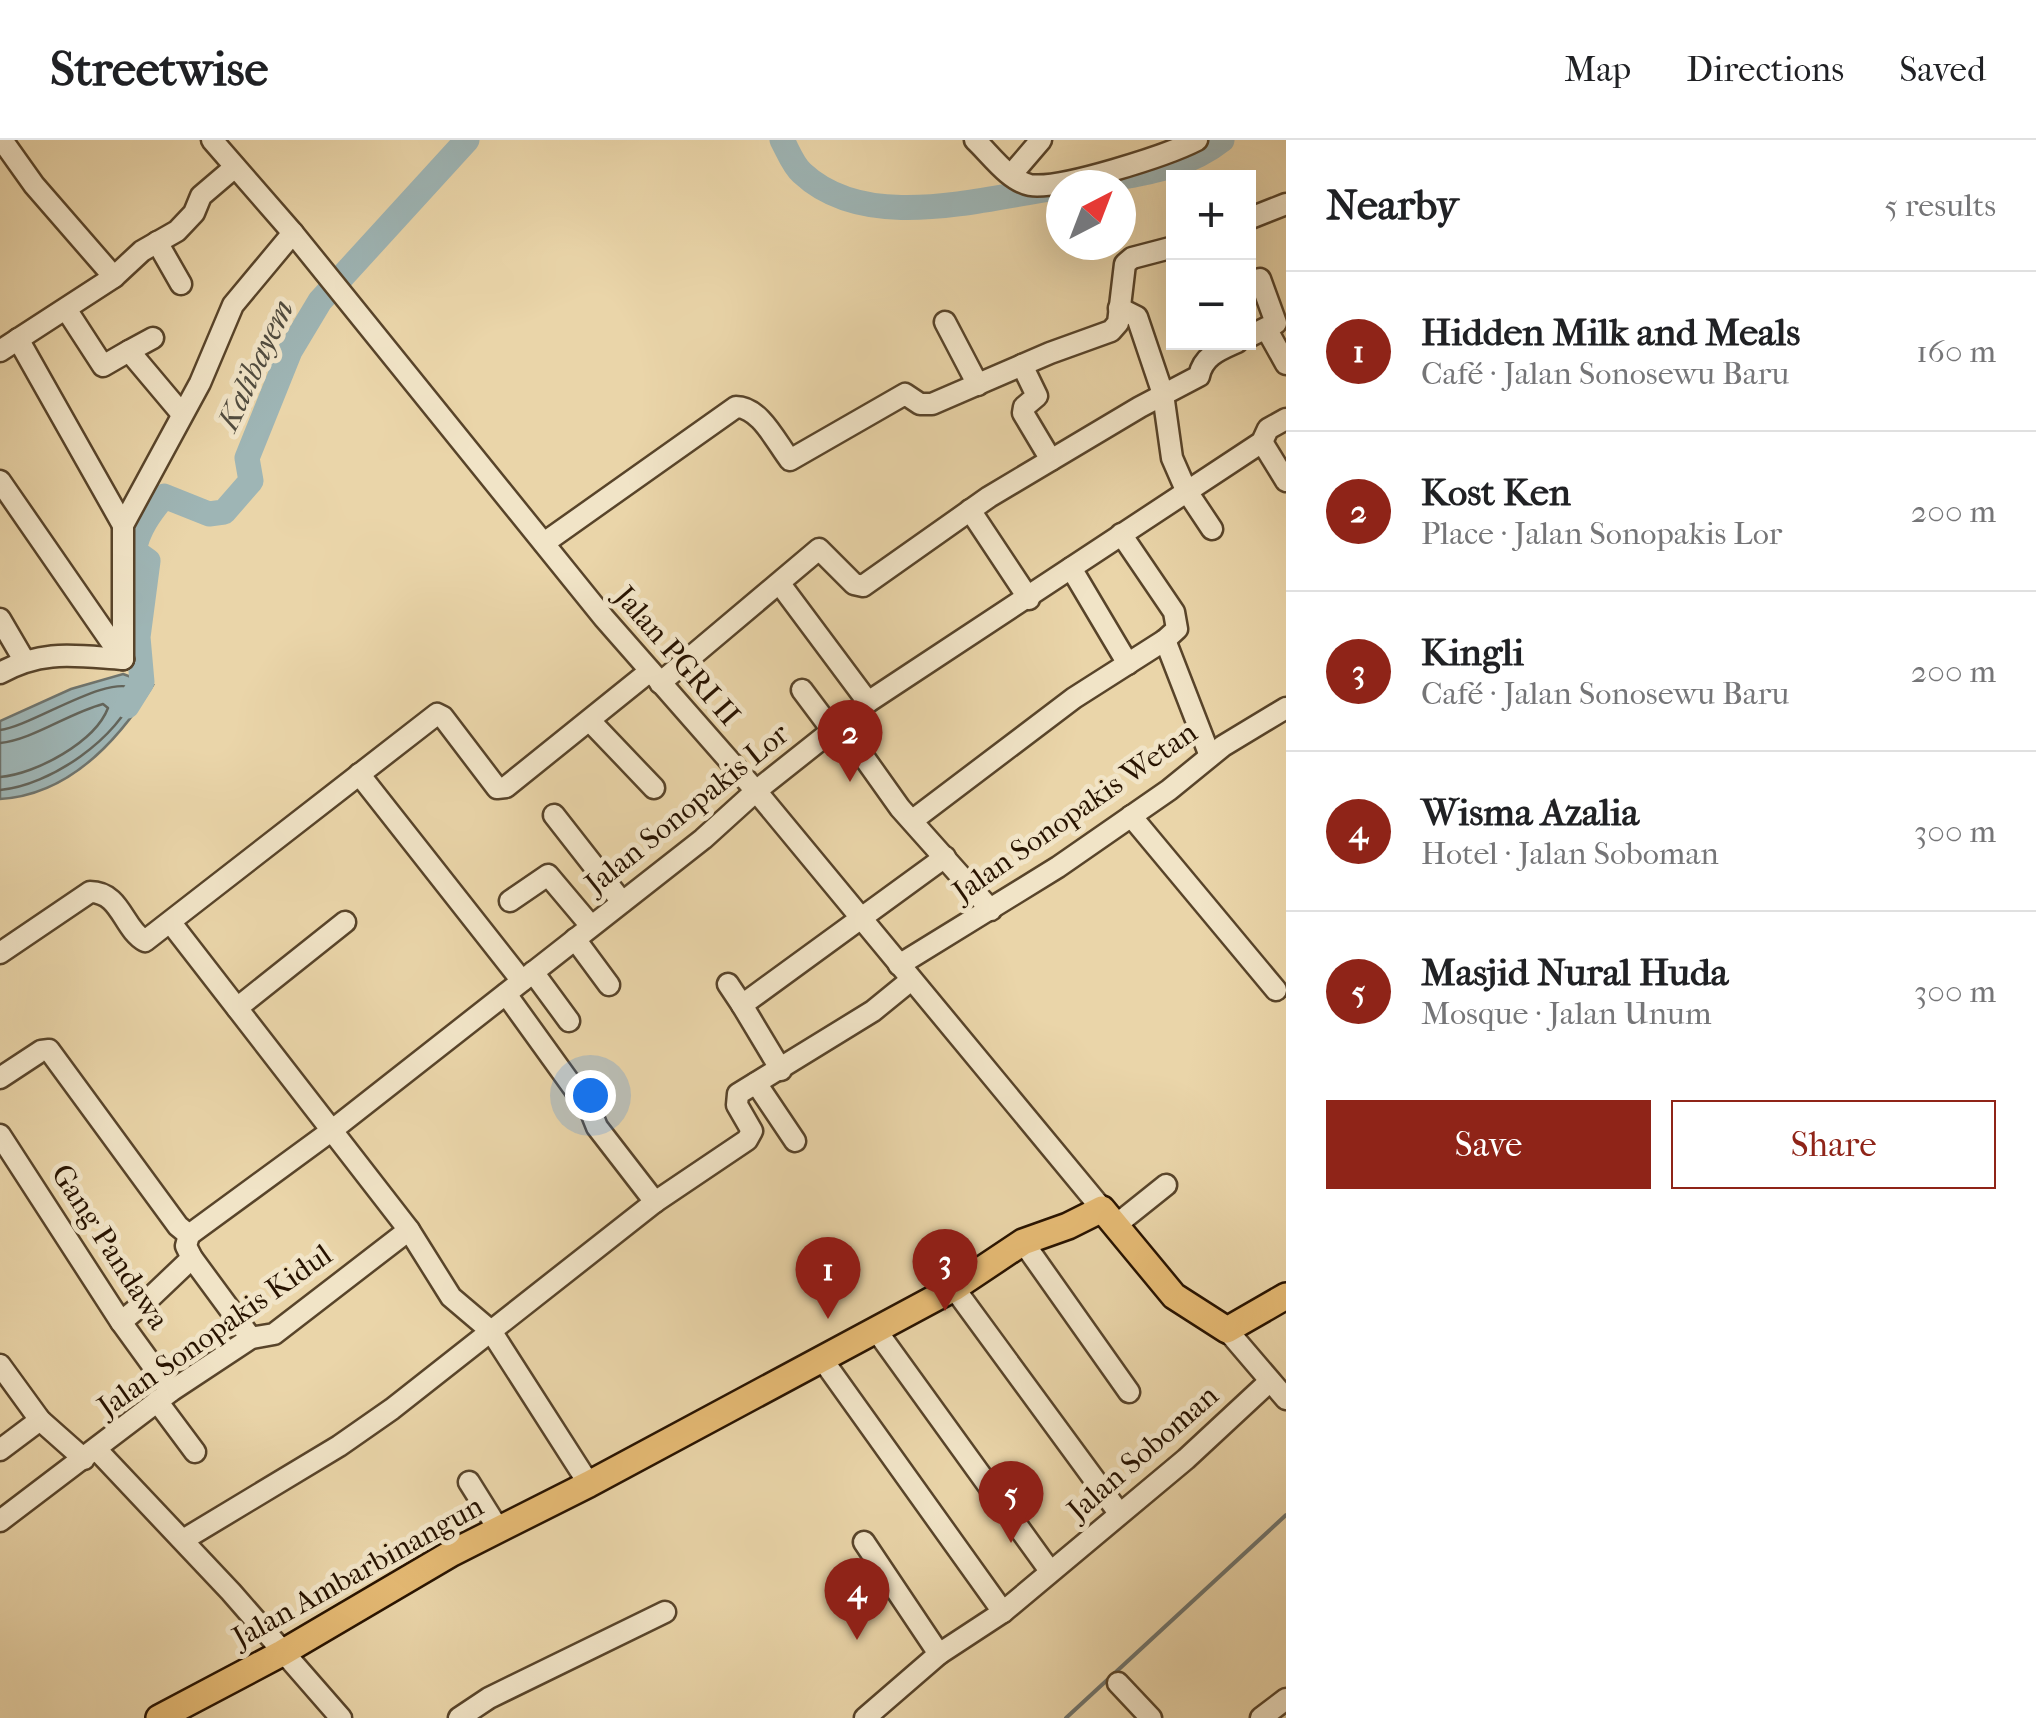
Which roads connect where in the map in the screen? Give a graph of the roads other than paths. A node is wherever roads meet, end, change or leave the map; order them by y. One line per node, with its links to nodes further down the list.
1 (212, 140): 6 (street, Jalan PGRI II)
2 (975, 140): 7 (street)
3 (1041, 140): 7 (street)
4 (1197, 140): 7 (street)
5 (3, 150): 13 (street)
6 (236, 167): 10 (street, Jalan PGRI II); 11 (street)
7 (1011, 175)
8 (1286, 204): 9 (street)
9 (1256, 216)
10 (293, 232): 28 (street); 39 (street, Jalan PGRI II)
11 (157, 242): 13 (street); 15 (street)
12 (1166, 249): 17 (street)
13 (114, 277): 16 (street)
14 (1260, 280): 19 (street)
15 (180, 284)
16 (66, 308): 21 (street); 23 (street)
17 (1119, 308): 25 (street); 27 (street)
18 (945, 322): 26 (street)
19 (1269, 329): 24 (street)
20 (153, 338): 23 (street)
21 (9, 345): 36 (street)
22 (1222, 350): 27 (street)
23 (129, 351): 28 (street)
24 (1286, 364)
25 (1022, 365): 26 (street); 31 (street)
26 (978, 385): 39 (street)
27 (1163, 394): 31 (street); 34 (street)
28 (182, 414): 36 (street)
29 (1286, 418): 30 (street, Jalan Sonopakis Lor)
30 (1262, 442): 32 (street); 34 (street, Jalan Sonopakis Lor)
31 (1051, 460): 35 (street)
32 (1286, 480)
33 (0, 481): 45 (street)
34 (1186, 490): 37 (street); 38 (street, Jalan Sonopakis Lor)
35 (970, 510): 41 (street); 42 (street)
36 (123, 525): 45 (street)
37 (1212, 529)
38 (1121, 534): 40 (street, Jalan Sonopakis Lor); 44 (street)
39 (544, 543): 49 (street, Jalan PGRI II)
40 (1072, 568): 42 (street, Jalan Sonopakis Lor); 47 (street)
41 (780, 584): 49 (street); 51 (street)
42 (1029, 599): 51 (street, Jalan Sonopakis Lor)
43 (0, 619): 46 (street)
44 (1171, 634): 47 (street); 55 (street)
45 (123, 659): 46 (street)
46 (24, 660): 48 (street)
47 (1128, 664): 61 (street)
48 (0, 673)
49 (655, 677): 53 (street); 58 (street, Jalan PGRI II)
50 (802, 690): 54 (street)
51 (868, 702): 54 (street, Jalan Sonopakis Lor)
52 (1286, 708): 55 (street, Jalan Sonopakis Wetan)
53 (590, 721): 56 (street); 57 (street)
54 (837, 728): 58 (street, Jalan Sonopakis Lor); 61 (street)
55 (1210, 756): 60 (street, Jalan Sonopakis Wetan)
56 (359, 774): 68 (street); 72 (street)
57 (654, 788)
58 (756, 791): 64 (street, Jalan Sonopakis Lor); 66 (street, Jalan PGRI II)
59 (554, 816): 64 (street)
60 (1132, 816): 65 (street, Jalan Sonopakis Wetan); 75 (street)
61 (914, 820): 62 (street)
62 (945, 857): 65 (street); 66 (street)
63 (510, 901): 69 (street)
64 (622, 902): 69 (street, Jalan Sonopakis Lor)
65 (991, 910): 71 (street, Jalan Sonopakis Wetan)
66 (861, 920): 71 (street, Jalan PGRI II); 76 (street)
67 (345, 922): 77 (street)
68 (172, 923): 70 (street); 77 (street)
69 (583, 932): 72 (street, Jalan Sonopakis Lor); 74 (street)
70 (0, 953)
71 (905, 972): 79 (street, Jalan Sonopakis Wetan); 87 (street, Jalan PGRI II)
72 (520, 982): 78 (street); 82 (street, Jalan Sonopakis Lor); 86 (street)
73 (728, 984): 76 (street)
74 (610, 985)
75 (1276, 990)
76 (742, 1005): 79 (street)
77 (237, 1008): 82 (street)
78 (569, 1021)
79 (781, 1070): 81 (street, Jalan Sonopakis Wetan)
80 (0, 1078): 89 (street)
81 (756, 1084): 84 (street); 86 (street)
82 (331, 1131): 88 (street); 89 (street, Jalan Sonopakis Lor)
83 (0, 1136): 94 (street, Gang Pandawa)
84 (795, 1141)
85 (1166, 1185): 87 (street)
86 (656, 1202): 97 (street)
87 (1109, 1217): 90 (main road, Jalan Ambarbinangun); 96 (main road)
88 (409, 1230): 97 (street); 98 (street, Jalan Sonopakis Kidul)
89 (190, 1235): 91 (street)
90 (1023, 1242): 92 (main road, Jalan Ambarbinangun); 102 (street)
91 (192, 1258): 94 (street); 98 (street)
92 (954, 1288): 95 (main road, Jalan Ambarbinangun); 111 (street)
93 (1286, 1296): 96 (main road)
94 (121, 1322): 103 (street, Gang Pandawa)
95 (876, 1330): 99 (main road, Jalan Ambarbinangun); 116 (street)
96 (1227, 1330): 101 (street)
97 (490, 1331): 110 (street); 114 (street)
98 (250, 1338): 103 (street, Jalan Sonopakis Kidul)
99 (822, 1359): 110 (main road, Jalan Ambarbinangun); 118 (street)
100 (0, 1365): 105 (street)
101 (1270, 1381): 104 (street); 111 (street, Jalan Soboman)
102 (1129, 1392)
103 (164, 1396): 107 (street, Gang Pandawa); 108 (street, Jalan Sonopakis Kidul)
104 (1286, 1399)
105 (40, 1420): 106 (street); 108 (street)
106 (0, 1450)
107 (195, 1452)
108 (90, 1455): 112 (street, Jalan Sonopakis Kidul); 114 (street)
109 (469, 1482): 113 (street)
110 (589, 1484): 113 (main road, Jalan Ambarbinangun)
111 (1119, 1512): 116 (street, Jalan Soboman)
112 (0, 1521)
113 (499, 1530): 119 (main road, Jalan Ambarbinangun)
114 (183, 1540): 119 (street)
115 (864, 1542): 120 (street)
116 (1050, 1571): 118 (street, Jalan Soboman)
117 (665, 1612): 126 (street)
118 (1003, 1612): 120 (street, Jalan Soboman)
119 (282, 1652): 123 (main road, Jalan Ambarbinangun); 125 (street)
120 (939, 1654): 127 (street, Jalan Soboman)
121 (1118, 1683): 128 (street)
122 (1286, 1700): 129 (street)
123 (192, 1710): 124 (main road, Jalan Ambarbinangun)
124 (160, 1718)
125 (341, 1718)
126 (460, 1718)
127 (865, 1718)
128 (1150, 1718)
129 (1261, 1718)

